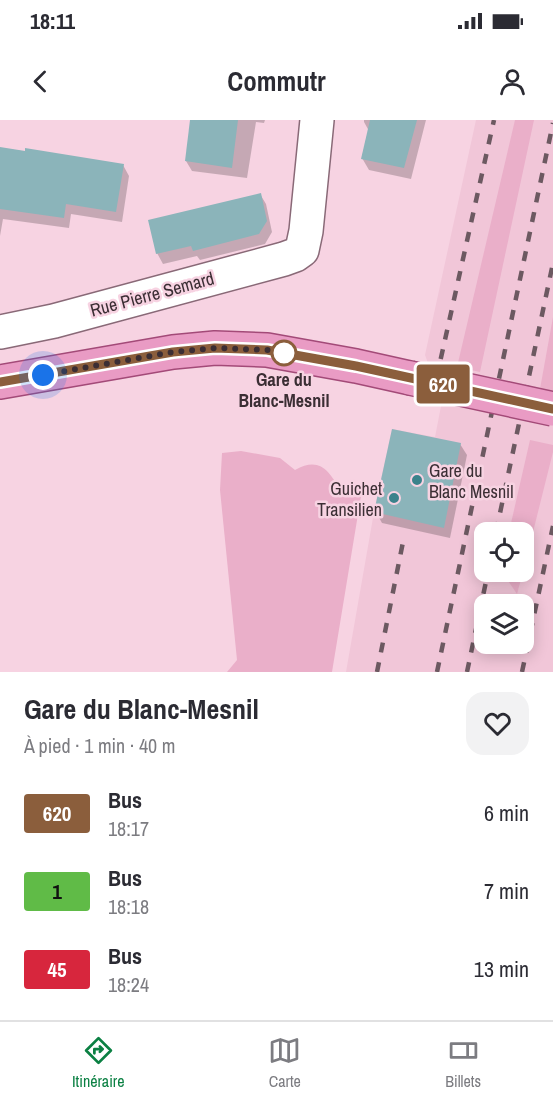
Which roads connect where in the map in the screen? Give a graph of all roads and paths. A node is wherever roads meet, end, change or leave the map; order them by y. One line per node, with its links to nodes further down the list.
1 (317, 120): 2 (street, Rue Pierre Semard)
2 (0, 332)
3 (0, 382): 4 (main road, bridge)
4 (553, 409)

